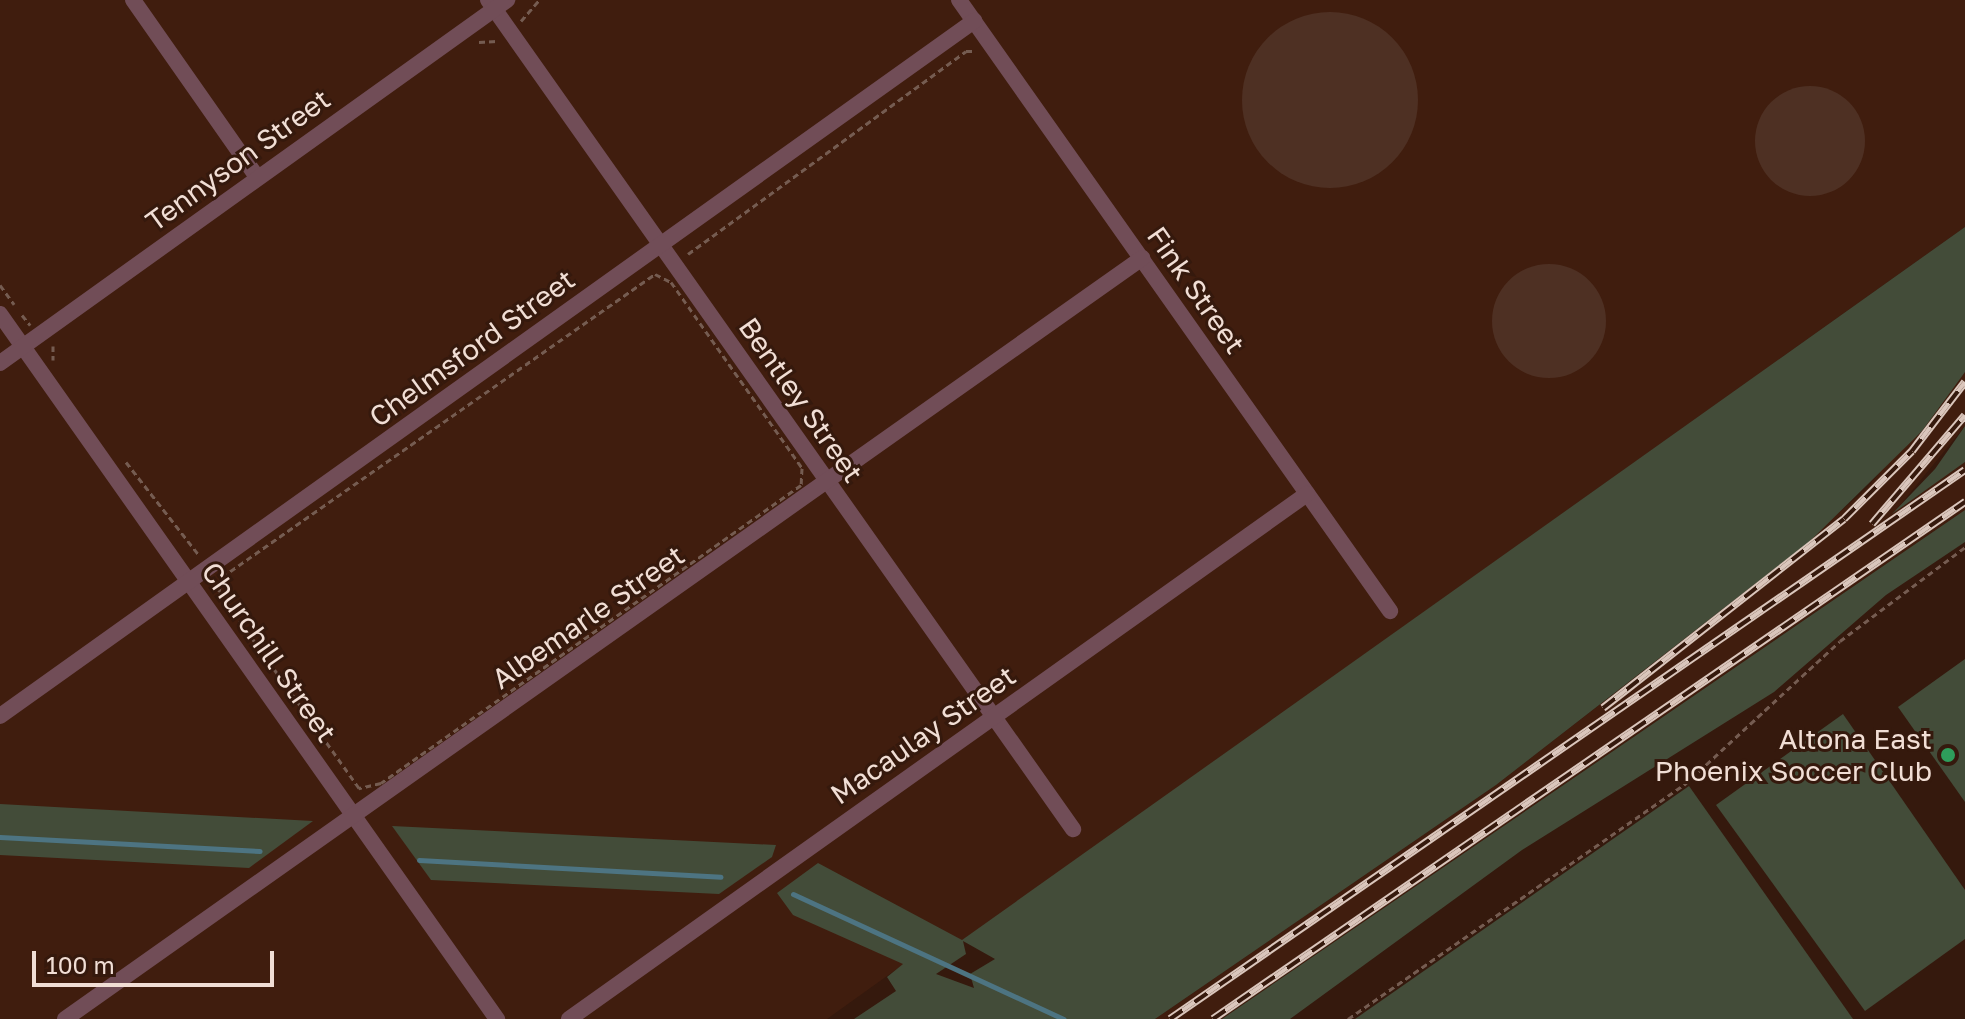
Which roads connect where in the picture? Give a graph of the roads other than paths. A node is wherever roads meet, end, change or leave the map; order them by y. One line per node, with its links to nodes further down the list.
1 (133, 0): 5 (street)
2 (959, 0): 4 (street, Fink Street)
3 (496, 3): 5 (street, Tennyson Street); 6 (street, Bentley Street)
4 (968, 25): 6 (street, Chelmsford Street); 7 (street, Fink Street)
5 (257, 177): 9 (street, Tennyson Street)
6 (661, 246): 11 (street, Bentley Street); 13 (street, Chelmsford Street)
7 (1142, 258): 11 (street, Albemarle Street); 12 (street, Fink Street)
8 (0, 314): 9 (street, Churchill Street)
9 (23, 347): 10 (street, Tennyson Street); 13 (street, Churchill Street)
10 (0, 363)
11 (826, 481): 16 (street, Bentley Street); 17 (street, Albemarle Street)
12 (1307, 494): 14 (street, Fink Street); 16 (street, Macaulay Street)
13 (188, 583): 15 (street, Chelmsford Street); 17 (street, Churchill Street)
14 (1390, 611)
15 (0, 716)
16 (993, 716): 18 (street, Bentley Street); 21 (street, Macaulay Street)
17 (353, 815): 19 (street, Albemarle Street); 20 (street, Churchill Street)
18 (1073, 829)
19 (65, 1019)
20 (497, 1019)
21 (569, 1019)

